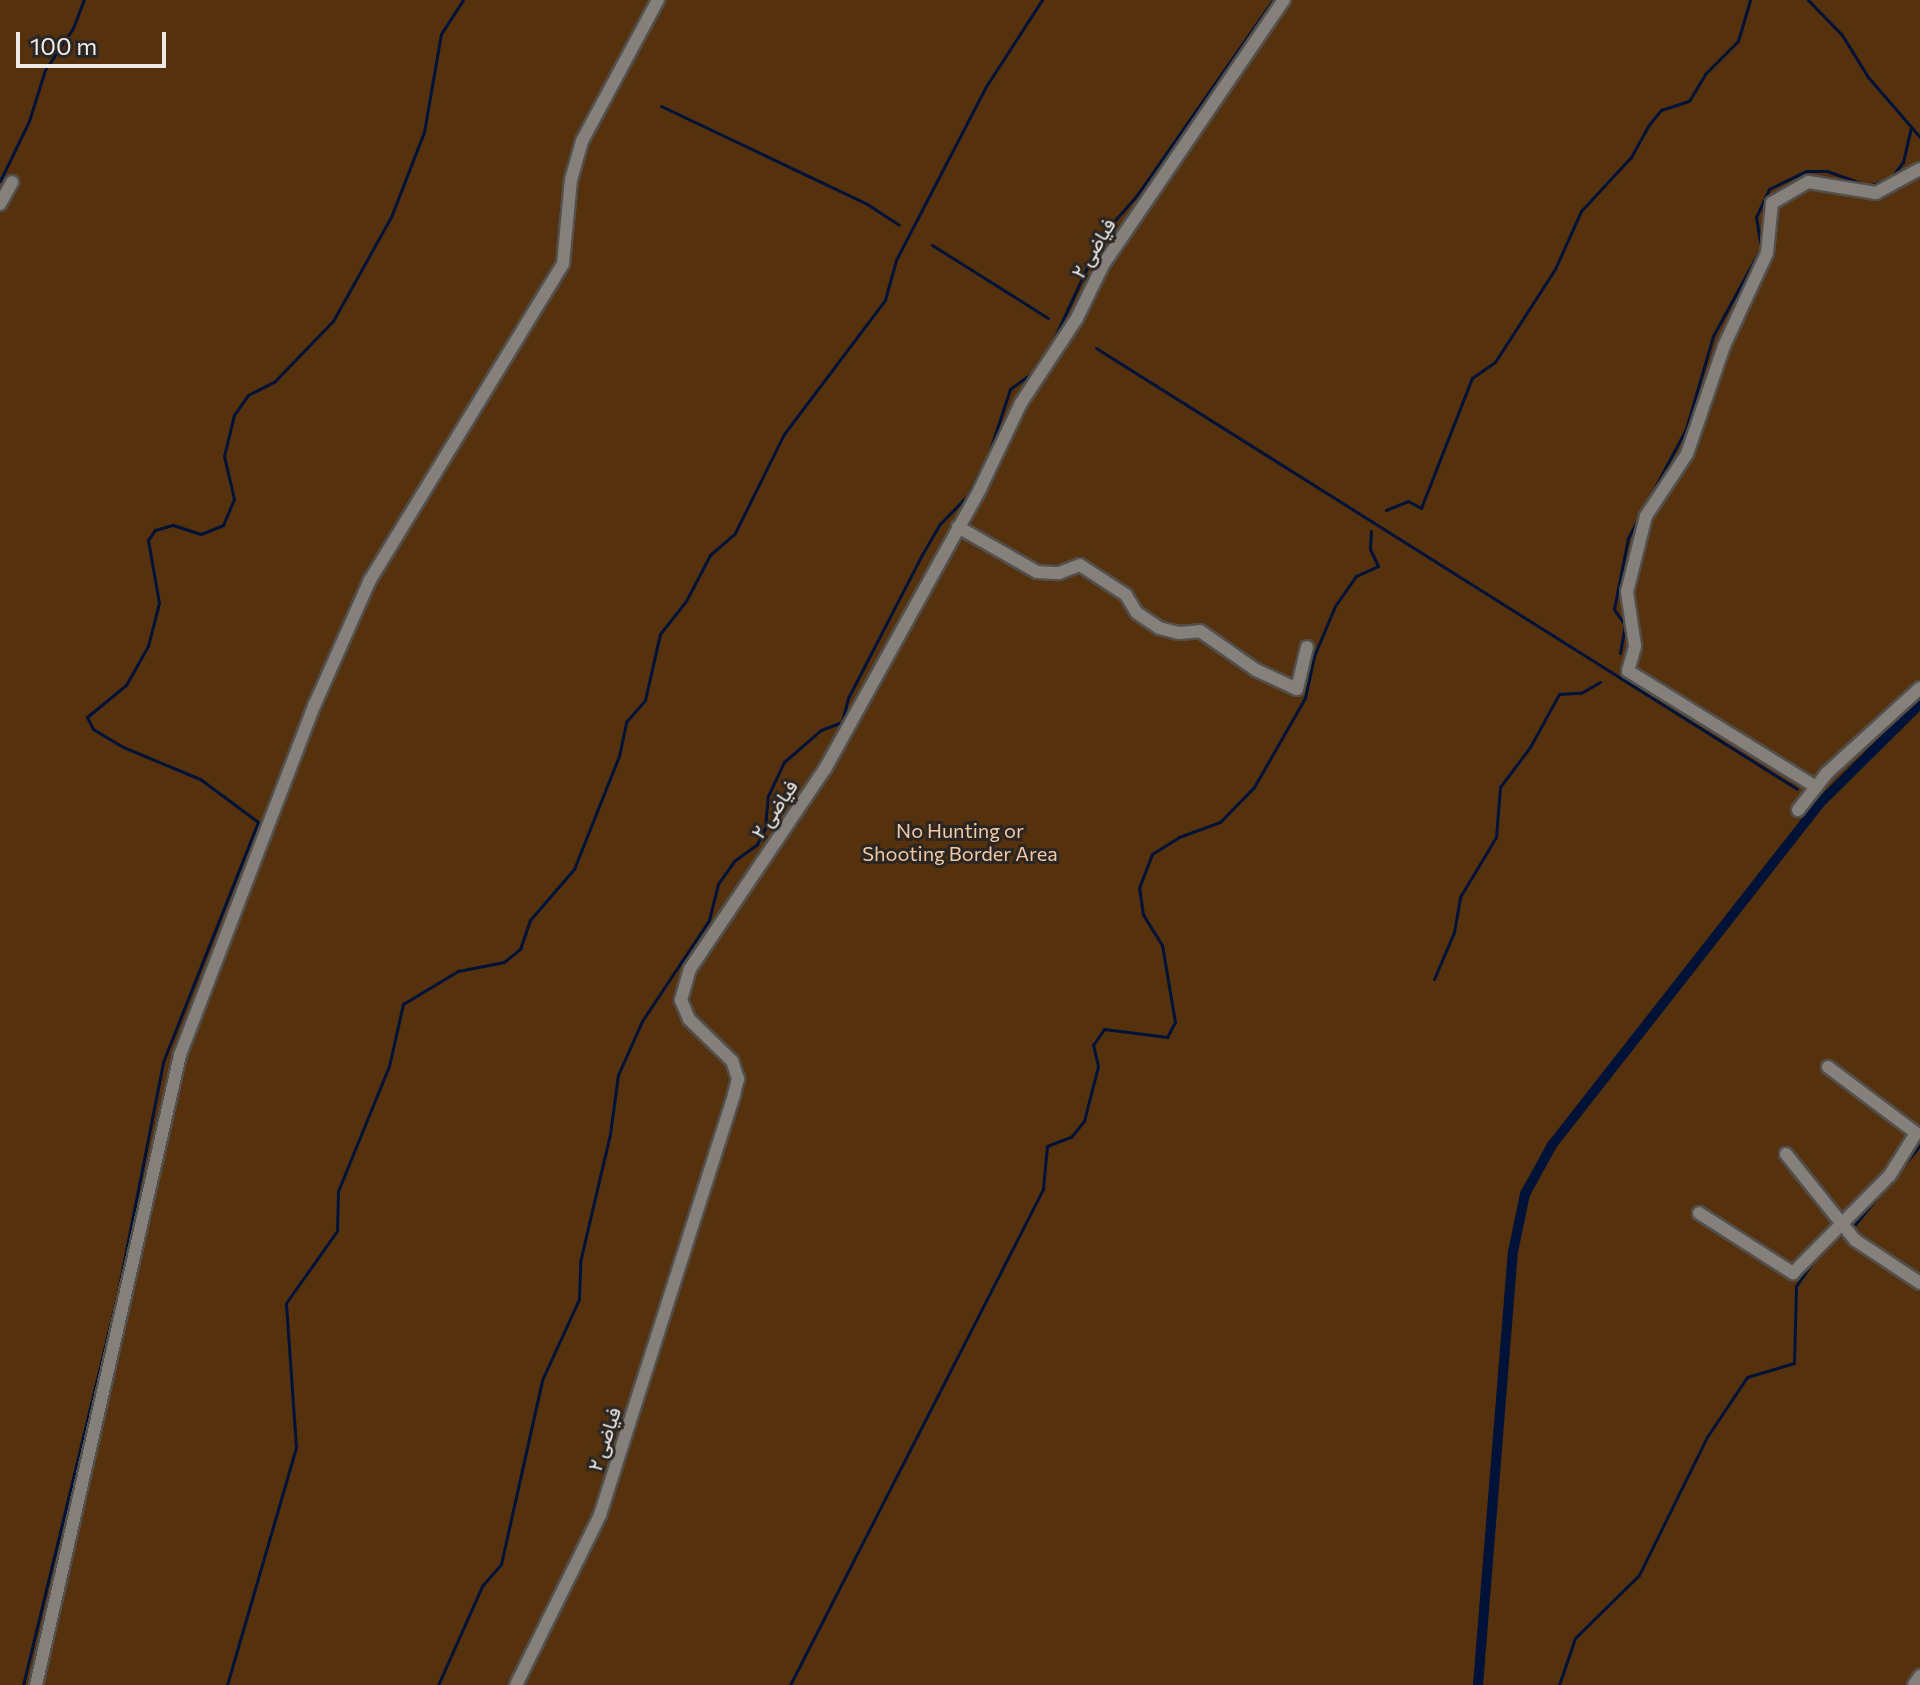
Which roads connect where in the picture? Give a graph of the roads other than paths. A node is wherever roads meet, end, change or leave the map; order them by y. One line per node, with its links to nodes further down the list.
1 (658, 0): 17 (street)
2 (1284, 0): 6 (street, فیاضی ۲)
3 (1920, 169): 9 (street)
4 (12, 182): 5 (street)
5 (0, 204)
6 (958, 527): 7 (street); 18 (street, فیاضی ۲)
7 (1307, 647)
8 (1920, 688): 9 (street)
9 (1816, 787): 10 (street)
10 (1798, 810)
11 (1828, 1067): 14 (street)
12 (1786, 1154): 14 (street)
13 (1699, 1213): 14 (street)
14 (1848, 1228): 15 (street)
15 (1920, 1283)
16 (1920, 1676): 19 (street)
17 (36, 1685)
18 (516, 1685)
19 (1914, 1685)

